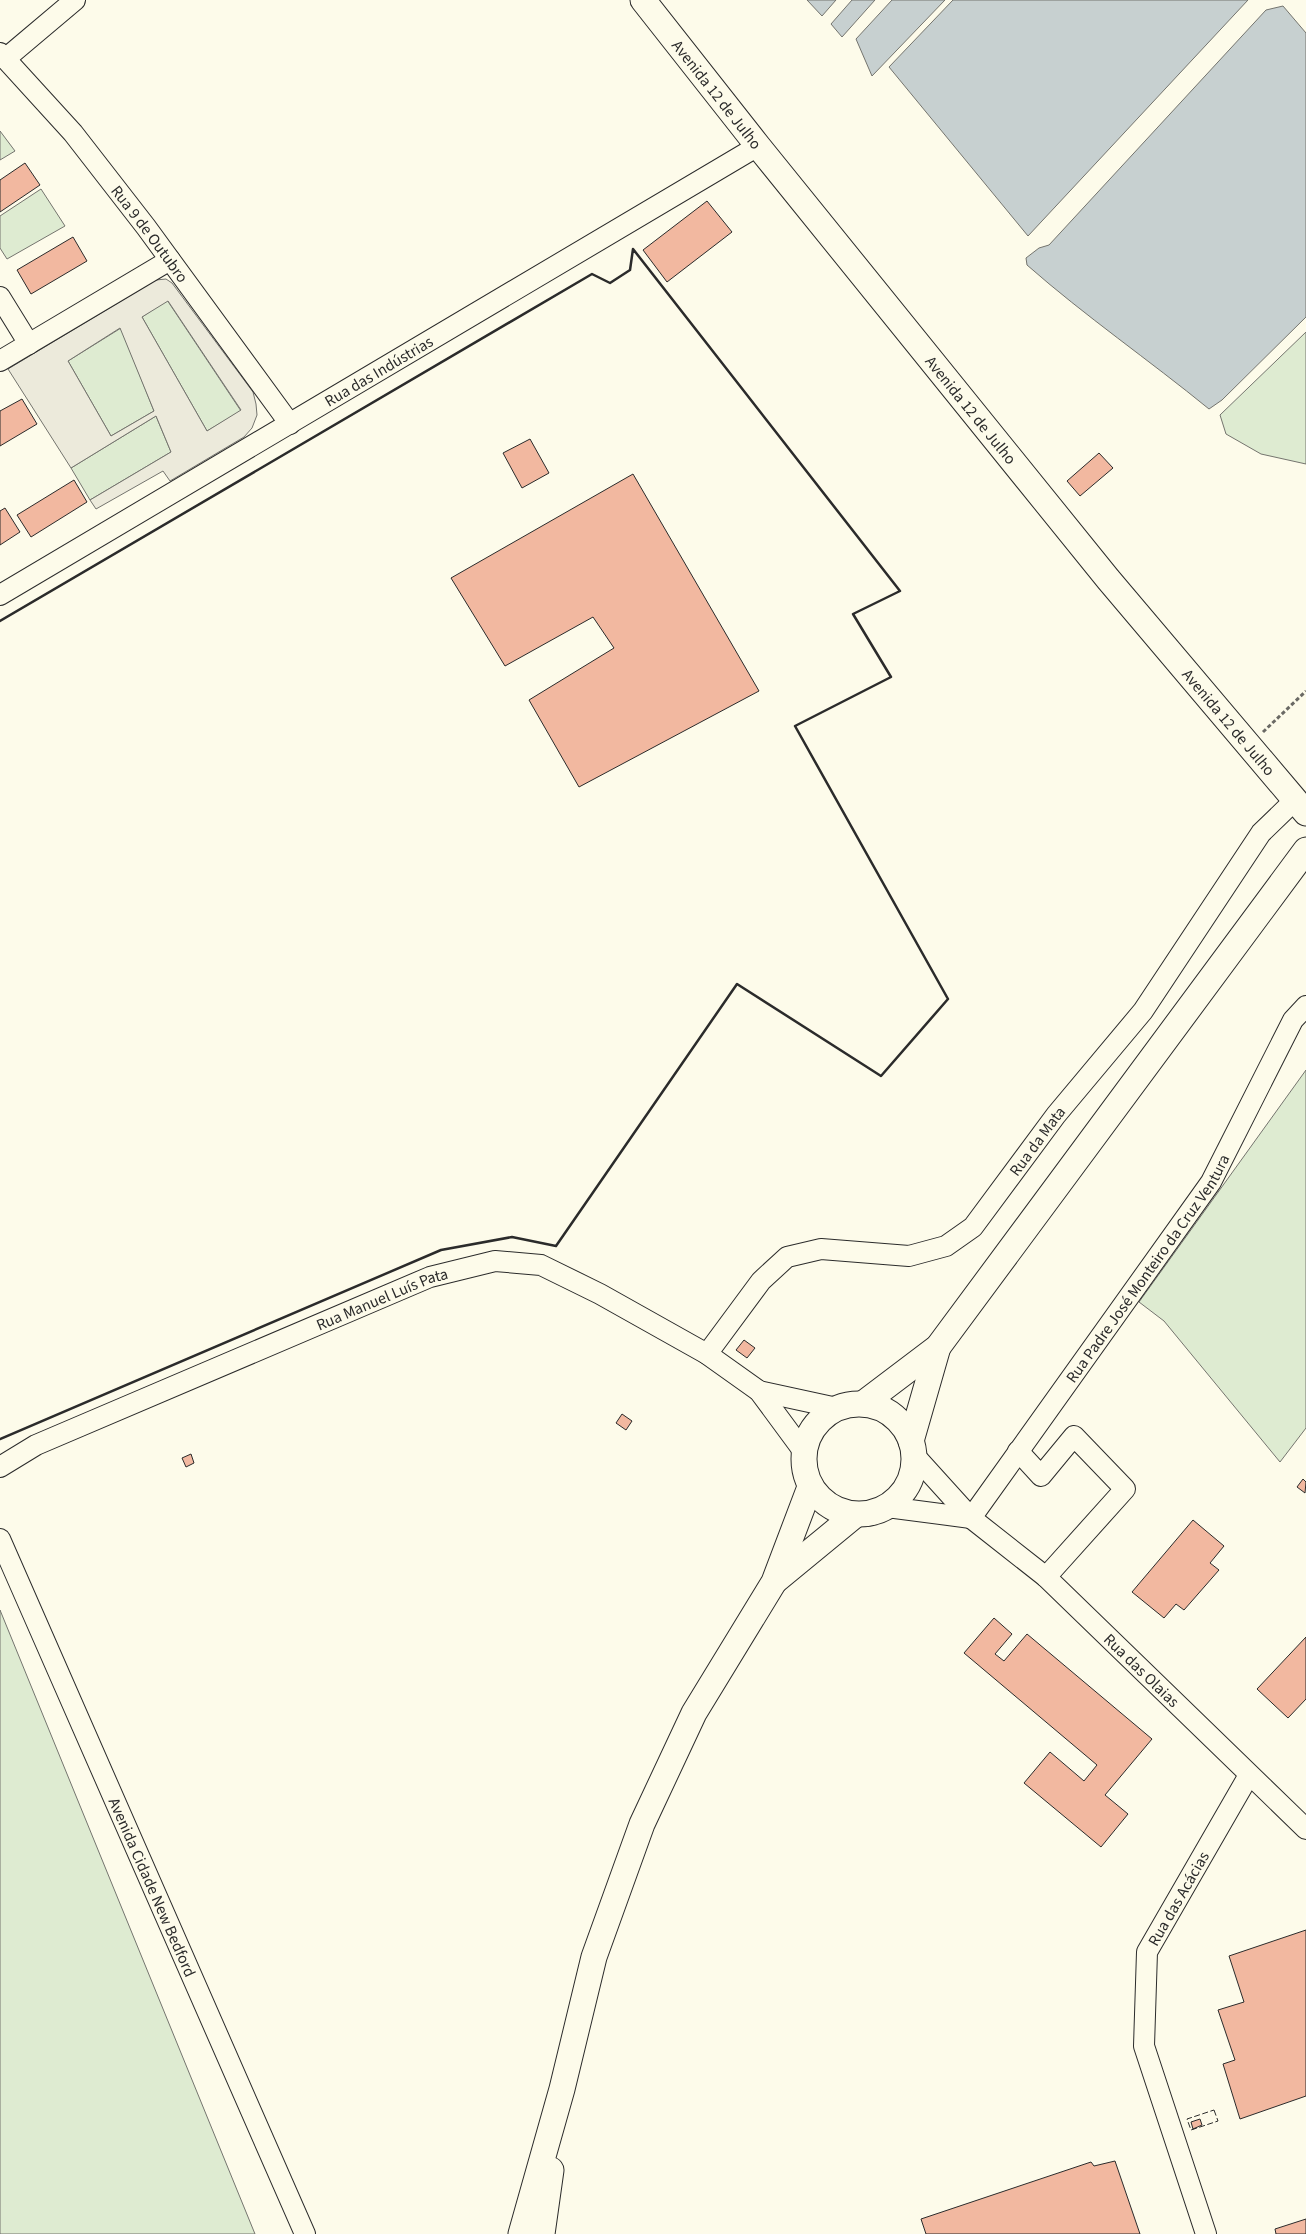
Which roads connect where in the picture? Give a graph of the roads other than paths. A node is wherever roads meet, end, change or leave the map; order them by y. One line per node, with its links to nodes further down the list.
1 (76, 0): 3 (street)
2 (643, 0): 4 (main road, Avenida 12 de Julho)
3 (3, 56): 5 (street, Rua 9 de Outubro)
4 (758, 146): 9 (street, Rua das Indústrias); 11 (main road, Avenida 12 de Julho)
5 (170, 260): 7 (street); 9 (street, Rua 9 de Outubro)
6 (0, 296): 7 (street)
7 (29, 344): 8 (street)
8 (0, 361)
9 (290, 424): 10 (street, Rua das Indústrias)
10 (0, 595)
11 (1300, 807): 15 (street, Rua da Mata)
12 (1299, 860): 14 (main road)
13 (1306, 1006): 20 (street, Rua Padre José Monteiro da Cruz Ventura)
14 (938, 1346): 17 (main road); 19 (main road)
15 (707, 1354): 16 (street, Rua Manuel Luís Pata); 22 (street, Rua Manuel Luís Pata)
16 (759, 1391): 18 (street); 21 (street)
17 (864, 1404): 18 (main road); 19 (main road)
18 (837, 1408): 21 (main road)
19 (913, 1448): 24 (main road); 26 (street, Rua das Olaias)
20 (1018, 1451): 26 (street, Rua Padre José Monteiro da Cruz Ventura); 28 (street)
21 (804, 1452): 23 (main road)
22 (0, 1467)
23 (810, 1487): 25 (main road); 29 (main road)
24 (887, 1507): 25 (main road); 26 (street)
25 (855, 1514): 29 (main road)
26 (971, 1518): 28 (street, Rua das Olaias)
27 (0, 1539): 33 (street, Avenida Cidade New Bedford)
28 (1046, 1577): 30 (street, Rua das Olaias)
29 (774, 1582): 32 (main road)
30 (1249, 1775): 31 (street, Rua das Olaias); 36 (street, Rua das Acácias)
31 (1306, 1829)
32 (562, 2089): 34 (main road); 35 (main road)
33 (305, 2234)
34 (521, 2234)
35 (542, 2234)
36 (1206, 2234)

